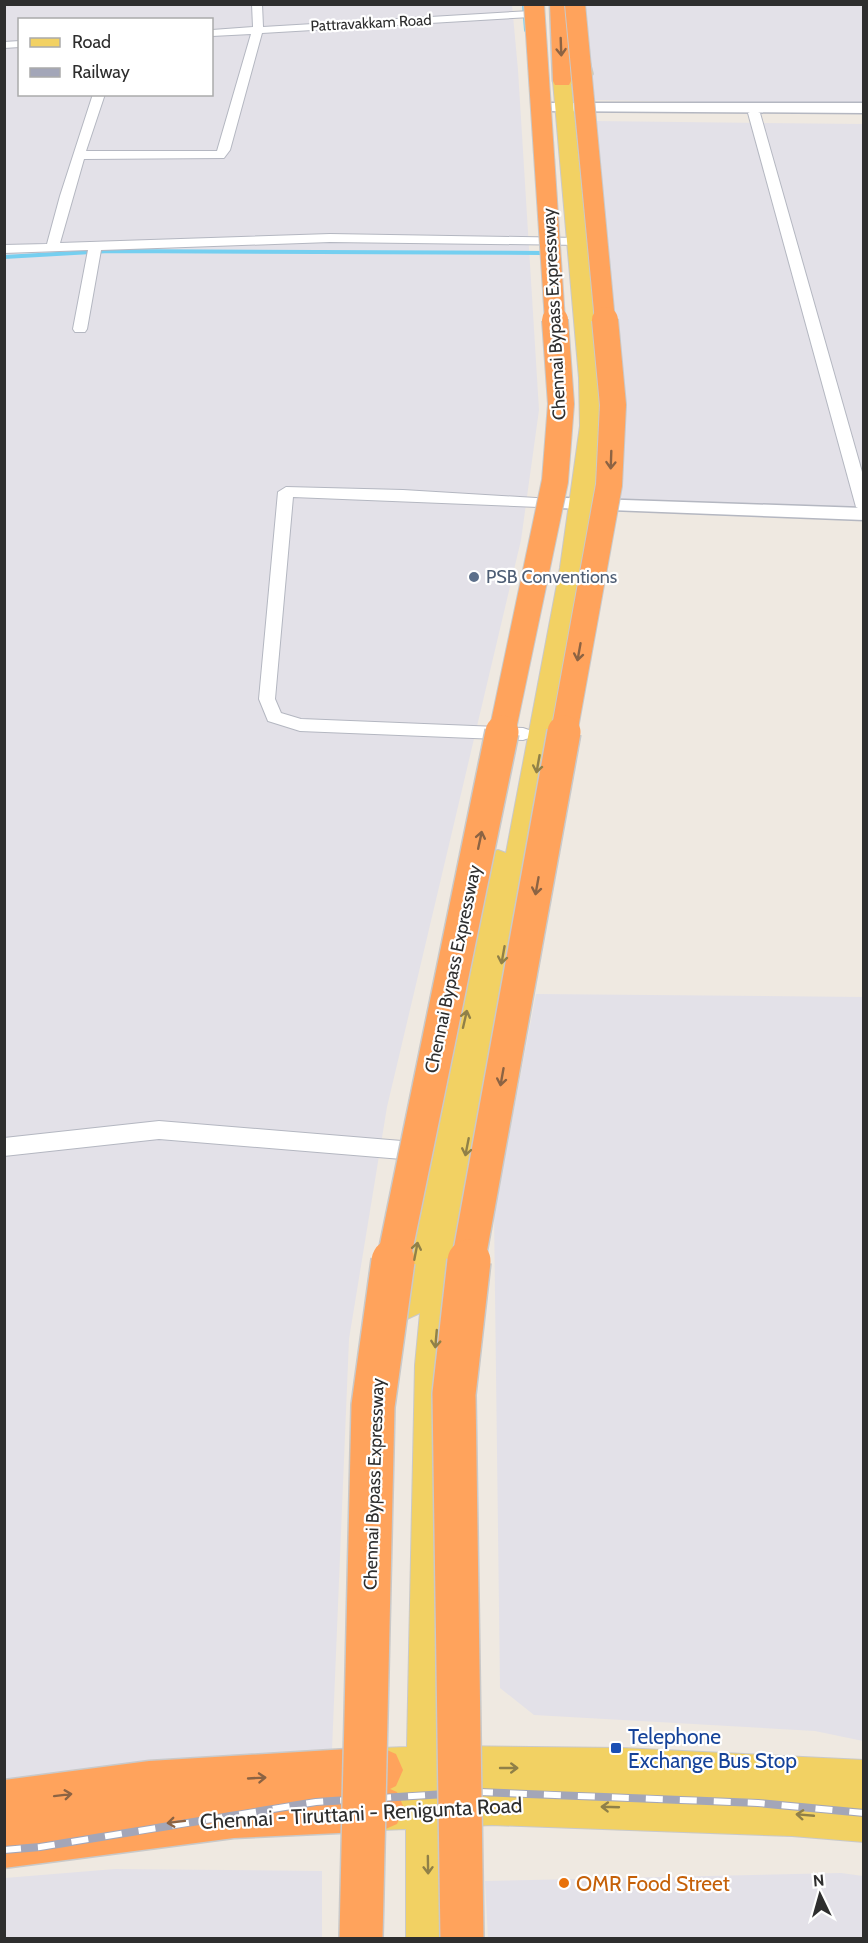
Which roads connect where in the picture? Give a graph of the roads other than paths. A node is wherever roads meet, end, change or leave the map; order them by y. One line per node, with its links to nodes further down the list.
1 (257, 4): 5 (street)
2 (559, 4): 7 (highway, one-way to 7)
3 (576, 4): 7 (main road); 33 (highway, one-way to 33, bridge)
4 (531, 9): 5 (street, Pattravakkam Road); 7 (highway); 30 (highway, Chennai Bypass Expressway, one-way to 4, bridge)
5 (258, 29): 6 (street, Pattravakkam Road); 12 (street)
6 (213, 33)
7 (556, 95): 9 (main road); 10 (main road); 13 (main road)
8 (98, 96): 12 (street)
9 (864, 108)
10 (754, 113): 11 (main road); 19 (street)
11 (864, 113)
12 (79, 155): 15 (street)
13 (554, 241): 14 (street); 18 (main road)
14 (95, 245): 15 (street); 17 (street)
15 (53, 247): 16 (street)
16 (4, 249)
17 (80, 328)
18 (574, 504): 20 (main road); 21 (main road); 21 (street); 25 (main road, one-way to 25)
19 (864, 507)
20 (864, 514)
21 (523, 734): 23 (main road, one-way to 21)
22 (4, 1147): 23 (street)
23 (435, 1153): 26 (main road, one-way to 23)
24 (864, 1782): 25 (main road, Chennai - Tiruttani - Renigunta Road, one-way to 24)
25 (428, 1786): 26 (main road, Chennai - Tiruttani - Renigunta Road); 28 (main road, Chennai - Tiruttani - Renigunta Road, one-way to 25); 32 (main road, one-way to 32)
26 (381, 1789): 27 (highway, Chennai - Tiruttani - Renigunta Road, one-way to 26); 29 (highway, Chennai - Tiruttani - Renigunta Road, one-way to 29); 31 (main road)
27 (4, 1803)
28 (864, 1820)
29 (4, 1845)
30 (361, 1938)
31 (382, 1938)
32 (429, 1938)
33 (462, 1938)

